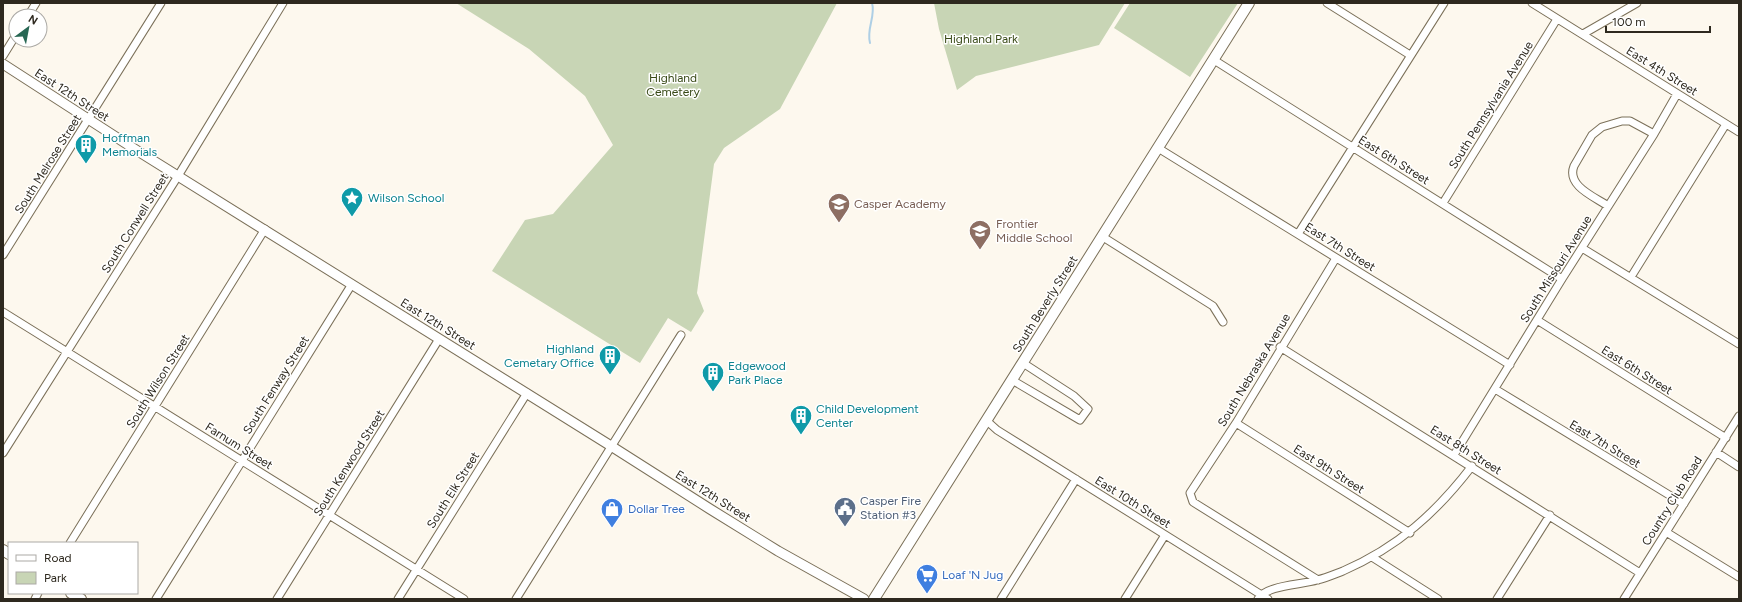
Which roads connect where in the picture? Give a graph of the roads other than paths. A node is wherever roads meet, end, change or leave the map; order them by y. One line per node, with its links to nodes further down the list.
1 (161, 3): 14 (street, South Melrose Street)
2 (283, 3): 20 (street, South Conwell Street)
3 (1249, 3): 11 (main road, South Beverly Street)
4 (1327, 3): 10 (street)
5 (1444, 3): 10 (street)
6 (1532, 3): 8 (street, East 4th Street)
7 (1637, 3): 9 (street)
8 (1557, 19): 9 (street, East 4th Street); 21 (street, South Pennsylvania Avenue)
9 (1583, 34): 13 (street, East 4th Street)
10 (1410, 55): 19 (street)
11 (1214, 60): 18 (main road, South Beverly Street); 19 (street, East 6th Street)
12 (3, 64): 14 (street, East 12th Street)
13 (1678, 94): 15 (street, East 4th Street); 17 (street, South Missouri Avenue)
14 (89, 120): 20 (street, East 12th Street); 27 (street, South Melrose Street)
15 (1726, 124): 16 (street, East 4th Street); 29 (street)
16 (1739, 132)
17 (1654, 134): 22 (street, South Missouri Avenue); 22 (street)
18 (1158, 148): 24 (street, East 7th Street); 25 (main road, South Beverly Street)
19 (1354, 148): 21 (street, East 6th Street); 24 (street)
20 (178, 176): 23 (street, East 12th Street); 39 (street, South Conwell Street)
21 (1443, 203): 30 (street, East 6th Street)
22 (1608, 206): 26 (street, South Missouri Avenue)
23 (265, 229): 31 (street, East 12th Street); 45 (street, South Wilson Street)
24 (1298, 234): 28 (street, East 7th Street)
25 (1103, 237): 34 (street); 40 (main road, South Beverly Street)
26 (1582, 248): 29 (street); 30 (street, South Missouri Avenue)
27 (3, 255)
28 (1336, 258): 38 (street, South Nebraska Avenue); 41 (street, East 7th Street)
29 (1631, 277): 37 (street)
30 (1562, 279): 33 (street, South Missouri Avenue)
31 (352, 284): 36 (street, East 12th Street); 54 (street, South Fenway Street)
32 (3, 312): 39 (street, Farnum Street)
33 (1537, 320): 41 (street, South Missouri Avenue); 49 (street, East 6th Street)
34 (1223, 322)
35 (681, 335): 50 (street)
36 (439, 339): 44 (street, East 12th Street); 60 (street, South Kenwood Street)
37 (1739, 344)
38 (1280, 347): 48 (street, South Nebraska Avenue); 53 (street, East 8th Street)
39 (67, 351): 45 (street, Farnum Street); 52 (street, South Conwell Street)
40 (1023, 363): 42 (main road, South Beverly Street); 42 (street)
41 (1510, 365): 43 (street, South Missouri Avenue)
42 (1012, 380): 47 (main road, South Beverly Street)
43 (1495, 389): 53 (street, South Missouri Avenue); 58 (street, East 7th Street)
44 (527, 393): 50 (street, East 12th Street); 66 (street, South Elk Street)
45 (155, 406): 54 (street, Farnum Street); 64 (street, South Wilson Street)
46 (1739, 416): 49 (street, Country Club Road)
47 (987, 421): 57 (street, East 10th Street); 77 (main road, South Beverly Street)
48 (1236, 423): 62 (street, East 9th Street); 69 (street, South Nebraska Avenue)
49 (1726, 438): 51 (street, Country Club Road)
50 (611, 446): 75 (street); 76 (street, East 12th Street)
51 (1716, 452): 56 (street); 58 (street, Country Club Road)
52 (3, 453)
53 (1454, 456): 55 (street, East 8th Street)
54 (240, 461): 60 (street, Farnum Street); 71 (street, South Fenway Street)
55 (1472, 466): 59 (street, East 8th Street); 62 (street)
56 (1739, 467)
57 (1076, 479): 63 (street, East 10th Street); 78 (street)
58 (1684, 504): 61 (street, Country Club Road)
59 (1550, 515): 67 (street, East 8th Street); 82 (street)
60 (329, 516): 66 (street, Farnum Street); 72 (street, South Kenwood Street)
61 (1666, 532): 67 (street, Country Club Road); 68 (street)
62 (1410, 533): 65 (street)
63 (1165, 535): 70 (street, East 10th Street); 79 (street)
64 (71, 542)
65 (1372, 557): 69 (street); 81 (street)
66 (416, 570): 73 (street, South Elk Street); 74 (street, Farnum Street)
67 (1640, 573): 83 (street, Country Club Road)
68 (1739, 577)
69 (1318, 580): 70 (street)
70 (1259, 596): 80 (street, East 10th Street)
71 (156, 599)
72 (277, 599)
73 (398, 599)
74 (464, 599)
75 (516, 599)
76 (864, 599)
77 (874, 599)
78 (1001, 599)
79 (1125, 599)
80 (1268, 599)
81 (1438, 599)
82 (1497, 599)
83 (1624, 599)

